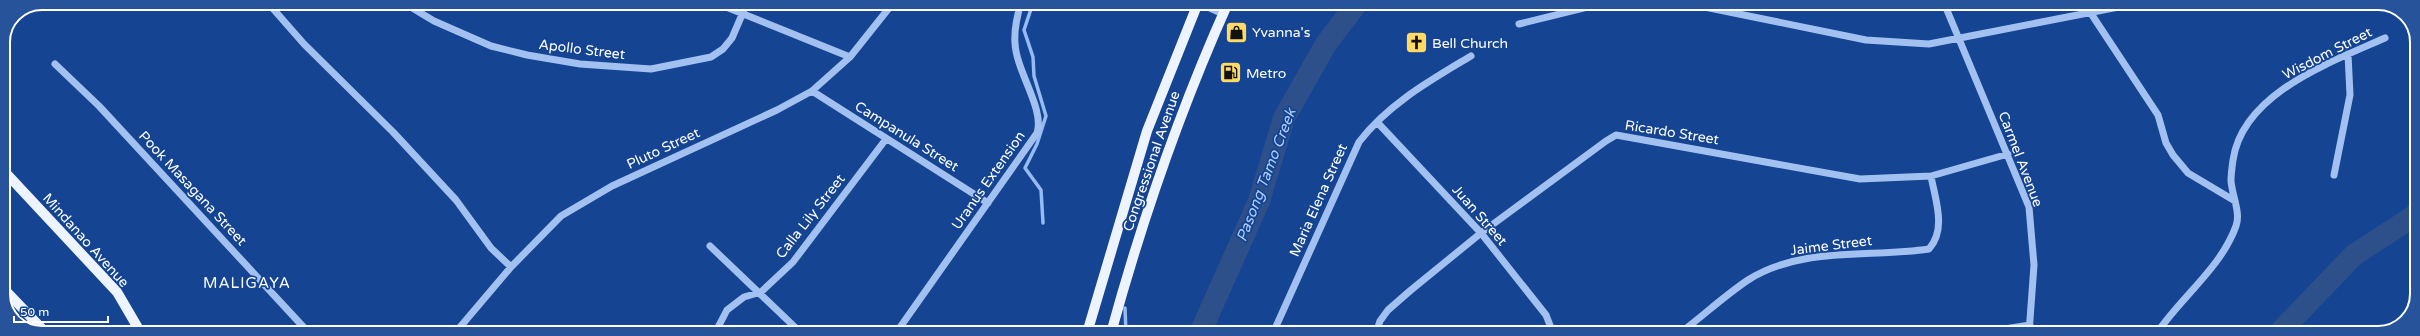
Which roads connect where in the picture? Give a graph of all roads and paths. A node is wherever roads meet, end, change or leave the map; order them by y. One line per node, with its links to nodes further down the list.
1 (274, 10): 35 (street)
2 (416, 10): 15 (street, Apollo Street)
3 (733, 10): 15 (street)
4 (744, 10): 15 (street, Apollo Street)
5 (887, 10): 22 (street, Pluto Street)
6 (1019, 10): 32 (street, Uranus Extension)
7 (1196, 10): 46 (main road, Congressional Avenue)
8 (1214, 10): 16 (street)
9 (1225, 10): 16 (main road, Congressional Avenue)
10 (1576, 10): 17 (street)
11 (1720, 10): 19 (street)
12 (1947, 10): 19 (street, Carmel Avenue)
13 (2101, 10): 14 (street)
14 (2090, 12): 19 (street); 31 (street)
15 (743, 14): 22 (street)
16 (1223, 14): 47 (main road, Congressional Avenue)
17 (1519, 24)
18 (2385, 38): 20 (street, Wisdom Street)
19 (1958, 39): 27 (street, Carmel Avenue)
20 (2348, 54): 28 (street); 31 (street, Wisdom Street)
21 (1471, 56): 25 (street, Maria Elena Street)
22 (850, 57): 24 (street, Pluto Street)
23 (55, 64): 41 (street, Pook Masagana Street)
24 (812, 91): 26 (street, Campanula Street); 35 (street, Pluto Street)
25 (1377, 122): 33 (street, Juan Street); 48 (street, Maria Elena Street)
26 (886, 139): 32 (street, Campanula Street); 36 (street, Calla Lily Street)
27 (2008, 154): 29 (street, Ricardo Street); 38 (street, Carmel Avenue)
28 (2334, 175)
29 (1931, 176): 33 (street, Ricardo Street); 51 (street, Jaime Street)
30 (10, 177): 40 (main road, Mindanao Avenue)
31 (2235, 201): 53 (street, Wisdom Street)
32 (988, 203): 45 (street, Uranus Extension)
33 (1481, 233): 49 (street, Ricardo Street); 50 (street, Juan Street)
34 (710, 246): 36 (street)
35 (511, 267): 42 (street, Pluto Street)
36 (761, 292): 43 (street, Calla Lily Street); 44 (street)
37 (10, 295): 39 (main road)
38 (2030, 325): 52 (street)
39 (39, 326)
40 (138, 326)
41 (303, 326)
42 (461, 326)
43 (719, 326)
44 (794, 326)
45 (901, 326)
46 (1090, 326)
47 (1113, 326)
48 (1276, 326)
49 (1378, 326)
50 (1550, 326)
51 (1689, 326)
52 (2024, 326)
53 (2163, 326)

